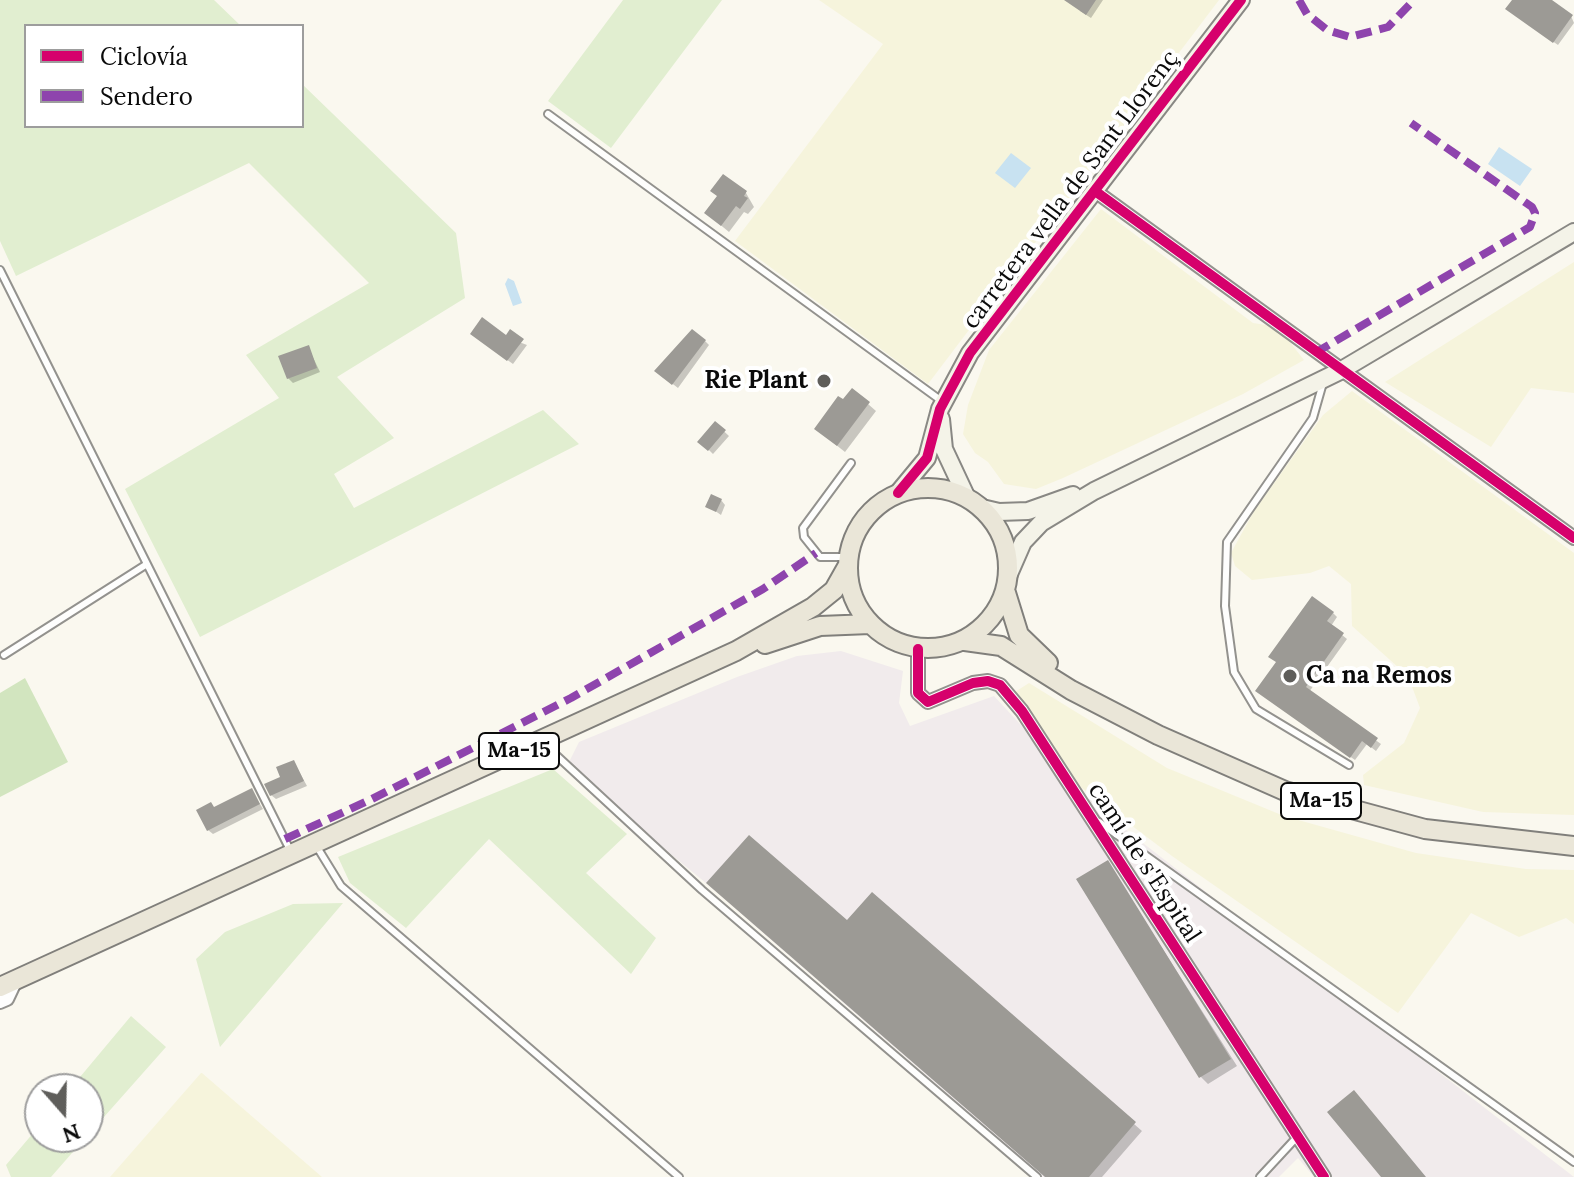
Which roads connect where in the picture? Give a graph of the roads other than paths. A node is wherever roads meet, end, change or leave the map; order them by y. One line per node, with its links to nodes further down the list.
1 (1241, 0): 3 (main road, carretera vella de Sant Llorenç)
2 (548, 114): 8 (lane)
3 (1095, 191): 6 (street); 8 (main road, carretera vella de Sant Llorenç)
4 (1574, 232): 6 (main road)
5 (0, 270): 16 (lane)
6 (1340, 371): 7 (main road); 14 (street)
7 (1324, 379): 10 (main road); 25 (lane)
8 (941, 406): 11 (main road, carretera vella de Sant Llorenç); 12 (main road)
9 (851, 463): 15 (lane)
10 (1094, 491): 13 (main road); 17 (main road)
11 (898, 493): 12 (main road, Ma-15); 15 (main road, Ma-15)
12 (966, 496): 13 (main road, Ma-15)
13 (982, 508): 17 (main road, Ma-15)
14 (1574, 538)
15 (848, 562): 18 (main road); 21 (main road, Ma-15)
16 (147, 564): 22 (lane); 29 (lane)
17 (1008, 583): 19 (main road); 23 (main road, Ma-15)
18 (870, 624): 20 (main road); 21 (main road, Ma-15)
19 (965, 641): 20 (main road, Ma-15); 23 (main road, Ma-15)
20 (918, 649): 26 (street, camí de s'Espital)
21 (736, 651): 24 (main road, Ma-15)
22 (4, 655)
23 (1086, 696): 28 (main road, Ma-15)
24 (541, 741): 27 (main road, Ma-15); 35 (lane)
25 (1349, 765)
26 (1088, 814): 32 (street, camí de s'Espital); 33 (lane)
27 (315, 844): 29 (main road, Ma-15); 34 (lane)
28 (1574, 846)
29 (293, 854): 30 (main road, Ma-15)
30 (8, 983): 31 (street)
31 (0, 1002)
32 (1297, 1137): 36 (lane); 37 (street, camí de s'Espital)
33 (1574, 1162)
34 (679, 1177)
35 (1037, 1177)
36 (1260, 1177)
37 (1324, 1177)

